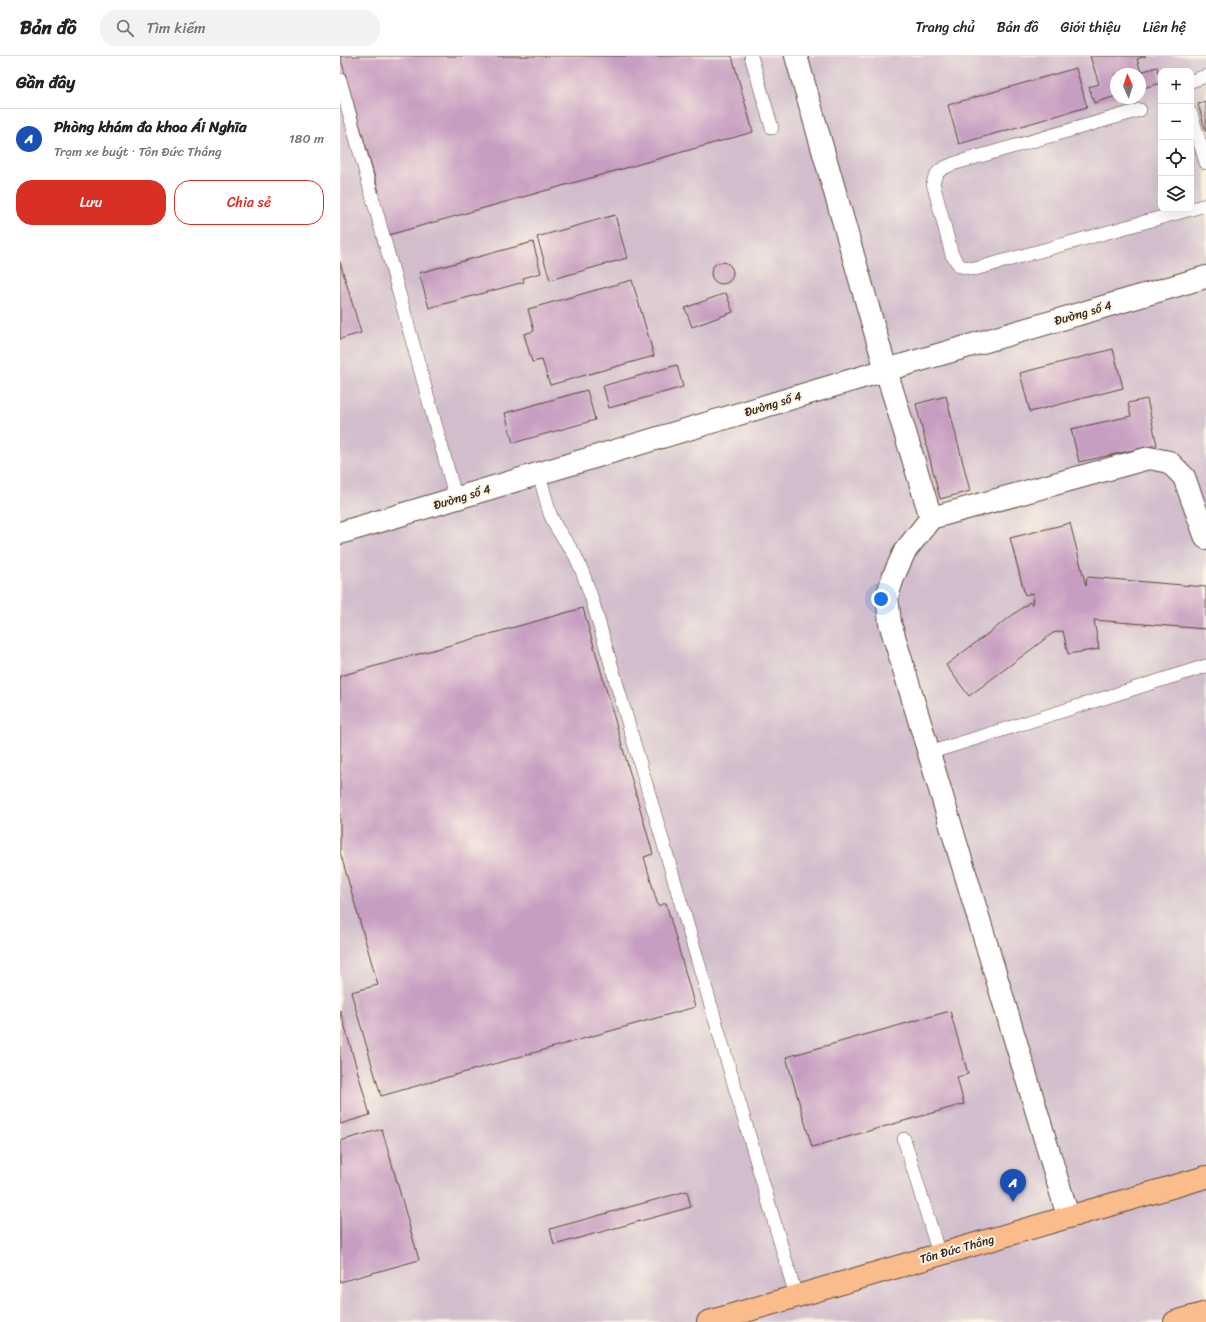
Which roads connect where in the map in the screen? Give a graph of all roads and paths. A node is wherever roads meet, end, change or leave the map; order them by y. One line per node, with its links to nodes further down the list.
1 (751, 56): 8 (lane)
2 (796, 56): 12 (street)
3 (1206, 76): 5 (lane)
4 (340, 80): 14 (lane)
5 (1194, 80)
6 (1140, 110): 10 (lane)
7 (1194, 123): 9 (lane)
8 (772, 128)
9 (1206, 163)
10 (1206, 205)
11 (1206, 277): 12 (street, Đường số 4)
12 (886, 370): 13 (street, Đường số 4); 15 (street)
13 (539, 474): 14 (street, Đường số 4); 24 (lane)
14 (456, 499): 16 (street, Đường số 4)
15 (931, 518): 17 (street); 19 (street)
16 (340, 534)
17 (1206, 538)
18 (1206, 666): 19 (lane)
19 (929, 752): 22 (street)
20 (904, 1139): 23 (lane)
21 (1206, 1177): 22 (main road, Tôn Đức Thắng)
22 (1068, 1216): 23 (main road, Tôn Đức Thắng)
23 (939, 1254): 24 (main road, Tôn Đức Thắng)
24 (796, 1296): 26 (main road, Tôn Đức Thắng)
25 (1206, 1313): 27 (main road)
26 (708, 1322)
27 (1175, 1322)

